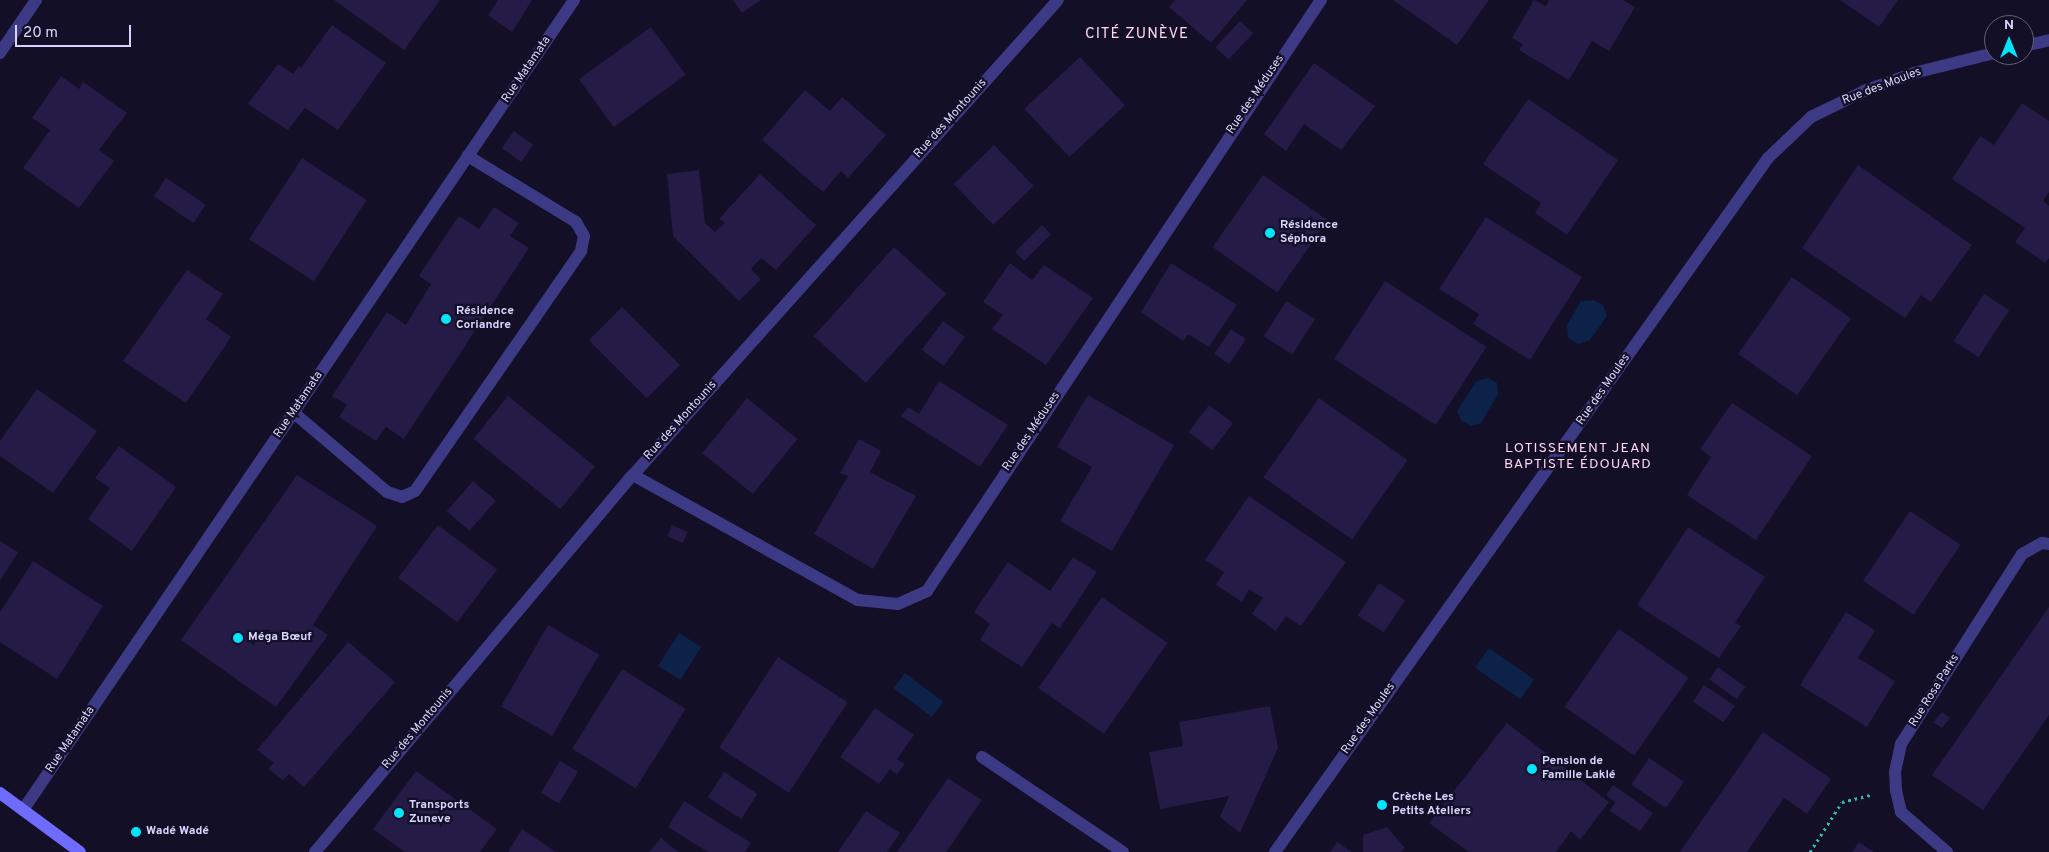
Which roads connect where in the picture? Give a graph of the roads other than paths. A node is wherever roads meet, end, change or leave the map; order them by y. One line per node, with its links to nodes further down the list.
1 (36, 0): 7 (street)
2 (574, 0): 9 (street, Rue Matamata)
3 (1058, 0): 11 (street, Rue des Montounis)
4 (1321, 0): 11 (street, Rue des Méduses)
5 (2049, 40): 6 (street)
6 (2034, 44)
7 (0, 53)
8 (1984, 56): 19 (street, Rue des Moules)
9 (468, 156): 10 (street, Rue Matamata); 10 (street)
10 (294, 413): 15 (street, Rue Matamata)
11 (633, 475): 17 (street, Rue des Montounis)
12 (2049, 544): 20 (street, Rue Rosa Parks)
13 (982, 757): 18 (street)
14 (0, 793): 15 (main road)
15 (23, 810): 16 (main road)
16 (80, 852)
17 (315, 852)
18 (1123, 852)
19 (1275, 852)
20 (1947, 852)

